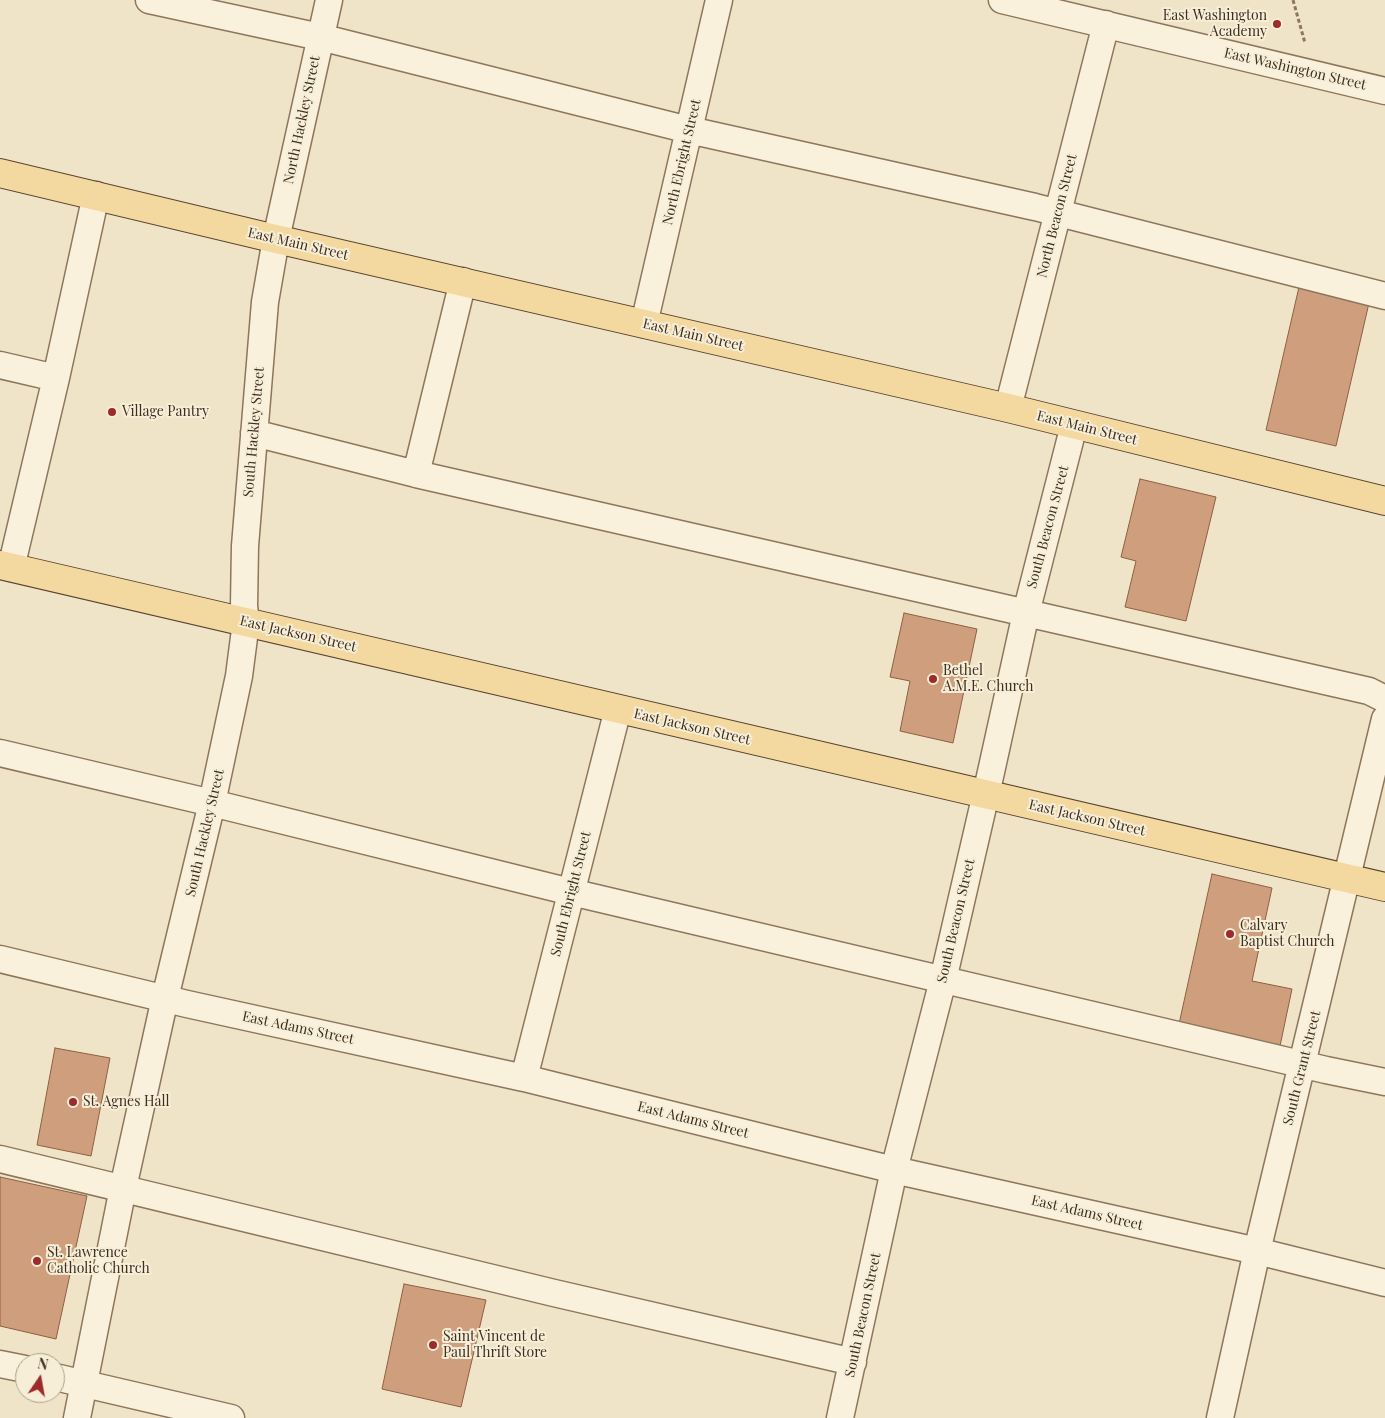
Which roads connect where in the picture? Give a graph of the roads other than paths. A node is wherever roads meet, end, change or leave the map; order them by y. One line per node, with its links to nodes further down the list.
1 (149, 0): 6 (street)
2 (329, 0): 6 (street, North Hackley Street)
3 (719, 0): 8 (street, North Ebright Street)
4 (1002, 0): 5 (street, East Washington Street)
5 (1106, 24): 7 (street, East Washington Street); 11 (street, North Beacon Street)
6 (320, 37): 8 (street); 12 (street, North Hackley Street)
7 (1385, 91)
8 (689, 130): 11 (street); 15 (street, North Ebright Street)
9 (0, 173): 10 (main road, East Main Street)
10 (96, 195): 12 (main road, East Main Street); 17 (street)
11 (1057, 213): 14 (street); 18 (street, North Beacon Street)
12 (276, 239): 13 (main road, East Main Street); 20 (street, South Hackley Street)
13 (464, 281): 15 (main road, East Main Street); 21 (street)
14 (1385, 296)
15 (644, 324): 18 (main road, East Main Street)
16 (0, 366): 17 (street)
17 (56, 378): 23 (street)
18 (1008, 408): 19 (main road, East Main Street)
19 (1074, 425): 22 (main road, East Main Street); 24 (street, South Beacon Street)
20 (254, 434): 21 (street); 25 (street, South Hackley Street)
21 (416, 474): 24 (street)
22 (1385, 501)
23 (5, 566): 25 (main road, East Jackson Street)
24 (1026, 613): 26 (street); 30 (street, South Beacon Street)
25 (246, 622): 27 (main road, East Jackson Street); 31 (street, South Hackley Street)
26 (1385, 699)
27 (618, 709): 30 (main road, East Jackson Street); 34 (street, South Ebright Street)
28 (1385, 719): 32 (street, South Grant Street)
29 (0, 753): 31 (street)
30 (986, 795): 32 (main road, East Jackson Street); 36 (street, South Beacon Street)
31 (212, 803): 34 (street); 37 (street, South Hackley Street)
32 (1348, 878): 33 (main road, East Jackson Street); 38 (street, South Grant Street)
33 (1385, 887)
34 (571, 892): 36 (street); 39 (street, South Ebright Street)
35 (0, 959): 37 (street, East Adams Street)
36 (943, 980): 38 (street); 42 (street, South Beacon Street)
37 (164, 998): 39 (street, East Adams Street); 43 (street, South Hackley Street)
38 (1303, 1064): 40 (street); 44 (street, South Grant Street)
39 (524, 1078): 42 (street, East Adams Street)
40 (1385, 1082)
41 (0, 1159): 43 (street)
42 (894, 1170): 44 (street, East Adams Street); 46 (street, South Beacon Street)
43 (123, 1188): 46 (street); 50 (street, South Hackley Street)
44 (1257, 1251): 45 (street, East Adams Street); 54 (street, South Grant Street)
45 (1385, 1283)
46 (853, 1362): 53 (street, South Beacon Street)
47 (0, 1364): 48 (street)
48 (15, 1368)
49 (65, 1378): 50 (street)
50 (84, 1383): 51 (street, South Hackley Street); 52 (street)
51 (77, 1418)
52 (231, 1418)
53 (840, 1418)
54 (1220, 1418)

